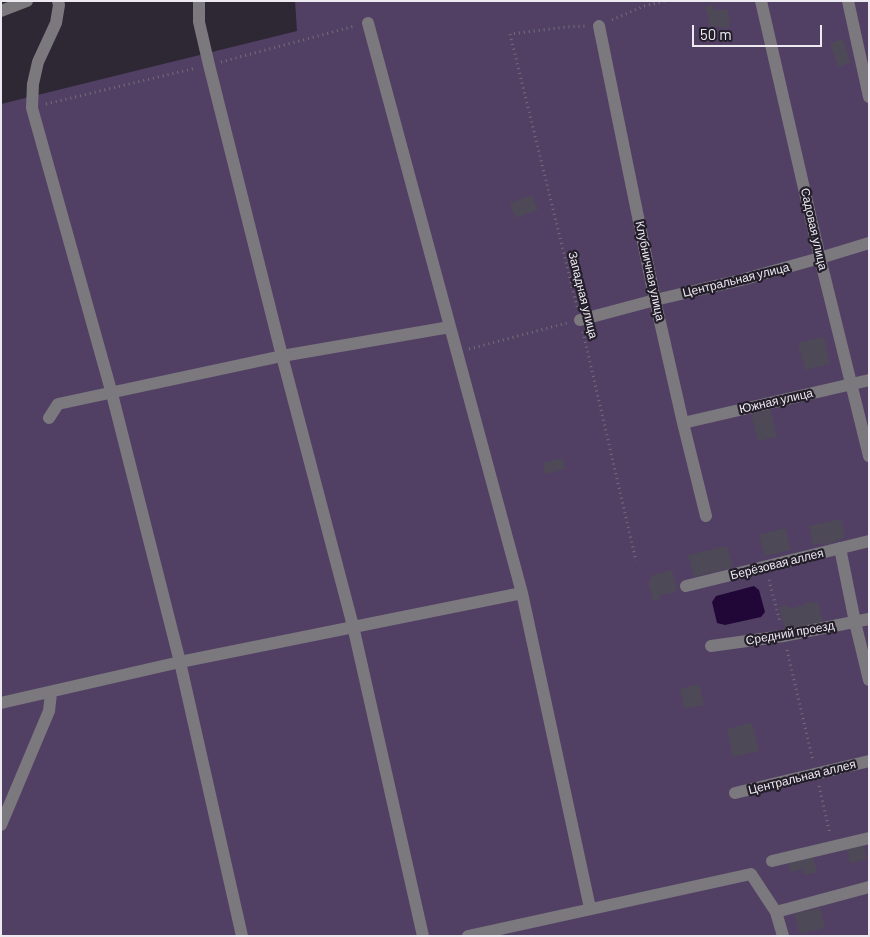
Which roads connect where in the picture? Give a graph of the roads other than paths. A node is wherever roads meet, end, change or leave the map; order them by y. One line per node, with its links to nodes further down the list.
1 (27, 1): 6 (lane)
2 (58, 1): 18 (lane)
3 (199, 1): 15 (lane)
4 (761, 1): 11 (lane, Садовая улица)
5 (848, 1): 9 (lane)
6 (1, 11)
7 (368, 23): 14 (lane)
8 (599, 26): 12 (lane, Клубничная улица)
9 (869, 96)
10 (869, 243): 11 (lane, Центральная улица)
11 (820, 258): 12 (lane, Центральная улица); 17 (lane, Садовая улица)
12 (655, 300): 13 (lane, Центральная улица); 20 (lane, Клубничная улица)
13 (580, 320)
14 (450, 328): 15 (lane); 26 (lane)
15 (282, 356): 18 (lane); 29 (lane)
16 (869, 380): 17 (lane, Южная улица)
17 (850, 385): 20 (lane, Южная улица); 21 (lane, Садовая улица)
18 (112, 394): 19 (lane); 31 (lane)
19 (49, 418)
20 (683, 423): 22 (lane, Клубничная улица)
21 (869, 456)
22 (706, 516)
23 (869, 541): 24 (lane, Берёзовая аллея)
24 (840, 548): 25 (lane, Берёзовая аллея); 28 (lane)
25 (686, 586)
26 (522, 593): 29 (lane); 41 (lane)
27 (869, 619): 28 (lane, Средний проезд)
28 (854, 622): 30 (lane, Средний проезд); 32 (lane)
29 (353, 626): 31 (lane); 44 (lane)
30 (711, 646)
31 (180, 662): 33 (lane); 43 (lane)
32 (869, 680)
33 (51, 693): 34 (lane); 37 (lane)
34 (1, 703)
35 (869, 761): 36 (lane, Центральная аллея)
36 (734, 793)
37 (1, 825)
38 (869, 838): 39 (lane)
39 (772, 861)
40 (869, 887): 42 (lane)
41 (590, 908): 42 (lane); 45 (lane)
42 (776, 912): 46 (lane)
43 (242, 936)
44 (423, 936)
45 (468, 936)
46 (783, 936)

